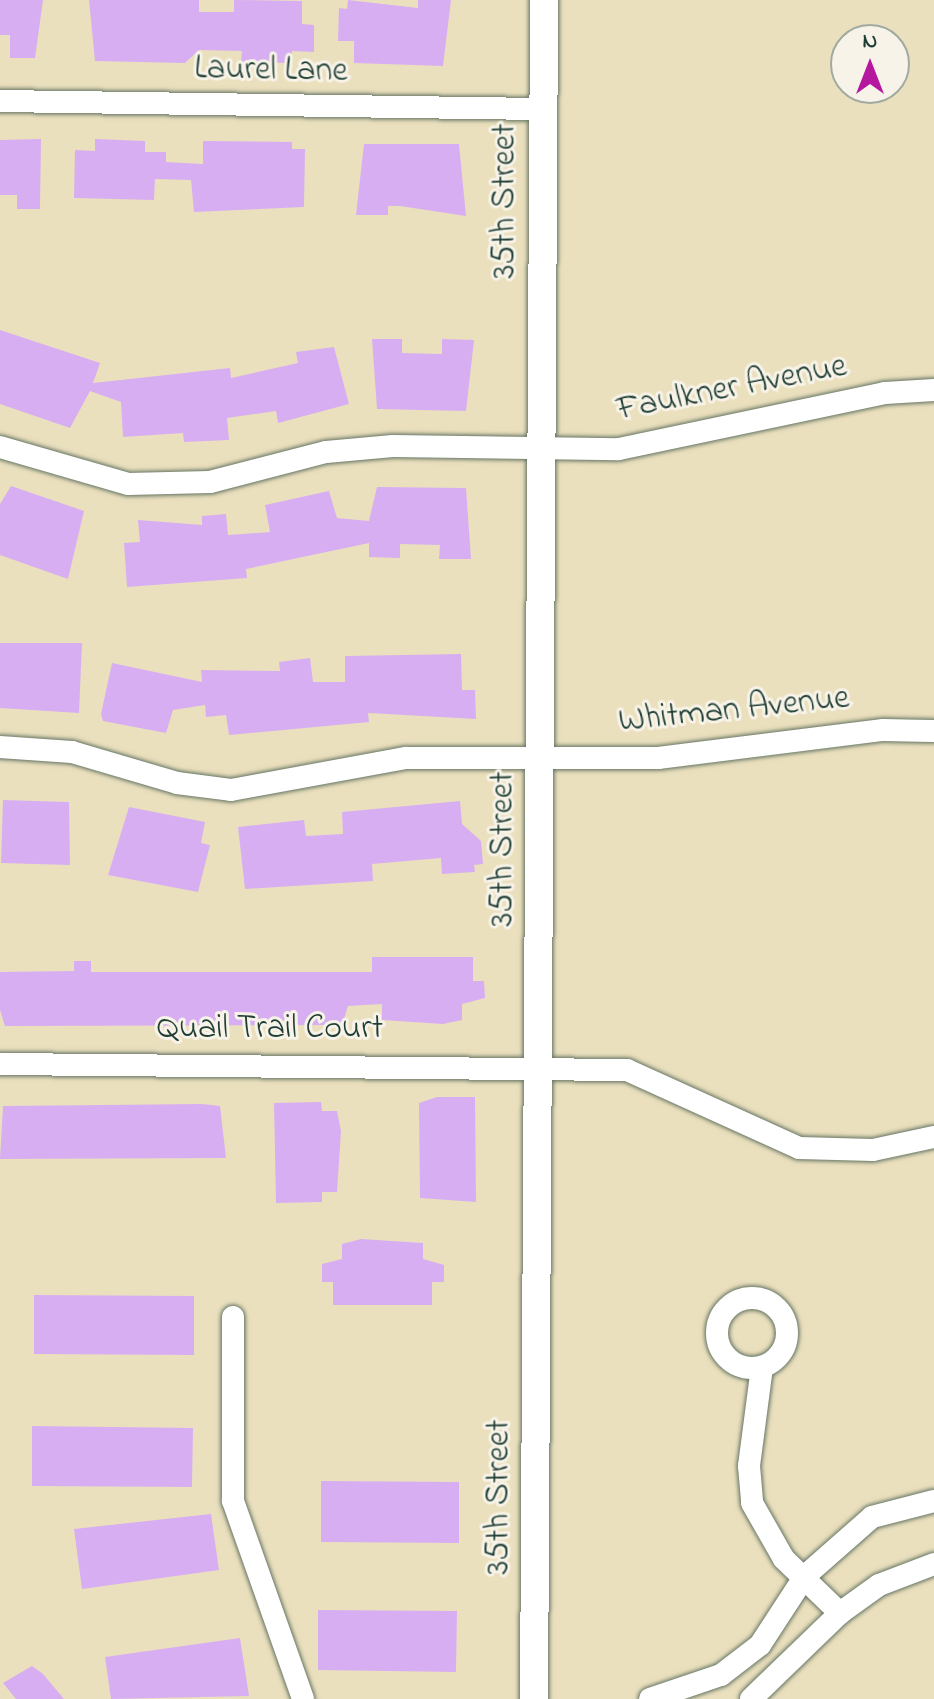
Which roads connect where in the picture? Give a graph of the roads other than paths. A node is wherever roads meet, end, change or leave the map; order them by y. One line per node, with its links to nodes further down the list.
1 (544, 0): 3 (street, 35th Street)
2 (0, 101): 3 (street, Laurel Lane)
3 (542, 109): 6 (street, 35th Street)
4 (934, 390): 6 (street, Faulkner Avenue)
5 (0, 447): 6 (street, Faulkner Avenue)
6 (542, 448): 9 (street, 35th Street)
7 (934, 731): 9 (street, Whitman Avenue)
8 (0, 747): 9 (street, Whitman Avenue)
9 (540, 756): 11 (street, 35th Street)
10 (0, 1064): 11 (street, Quail Trail Court)
11 (539, 1064): 12 (street, Quail Trail Court); 20 (street, 35th Street)
12 (934, 1137)
13 (233, 1317): 19 (street)
14 (762, 1367): 17 (street)
15 (934, 1501): 17 (street)
16 (934, 1564): 18 (street)
17 (805, 1576): 18 (street); 22 (street)
18 (840, 1613): 23 (street)
19 (303, 1699)
20 (534, 1699): 21 (street)
21 (549, 1699)
22 (650, 1699)
23 (751, 1699)

